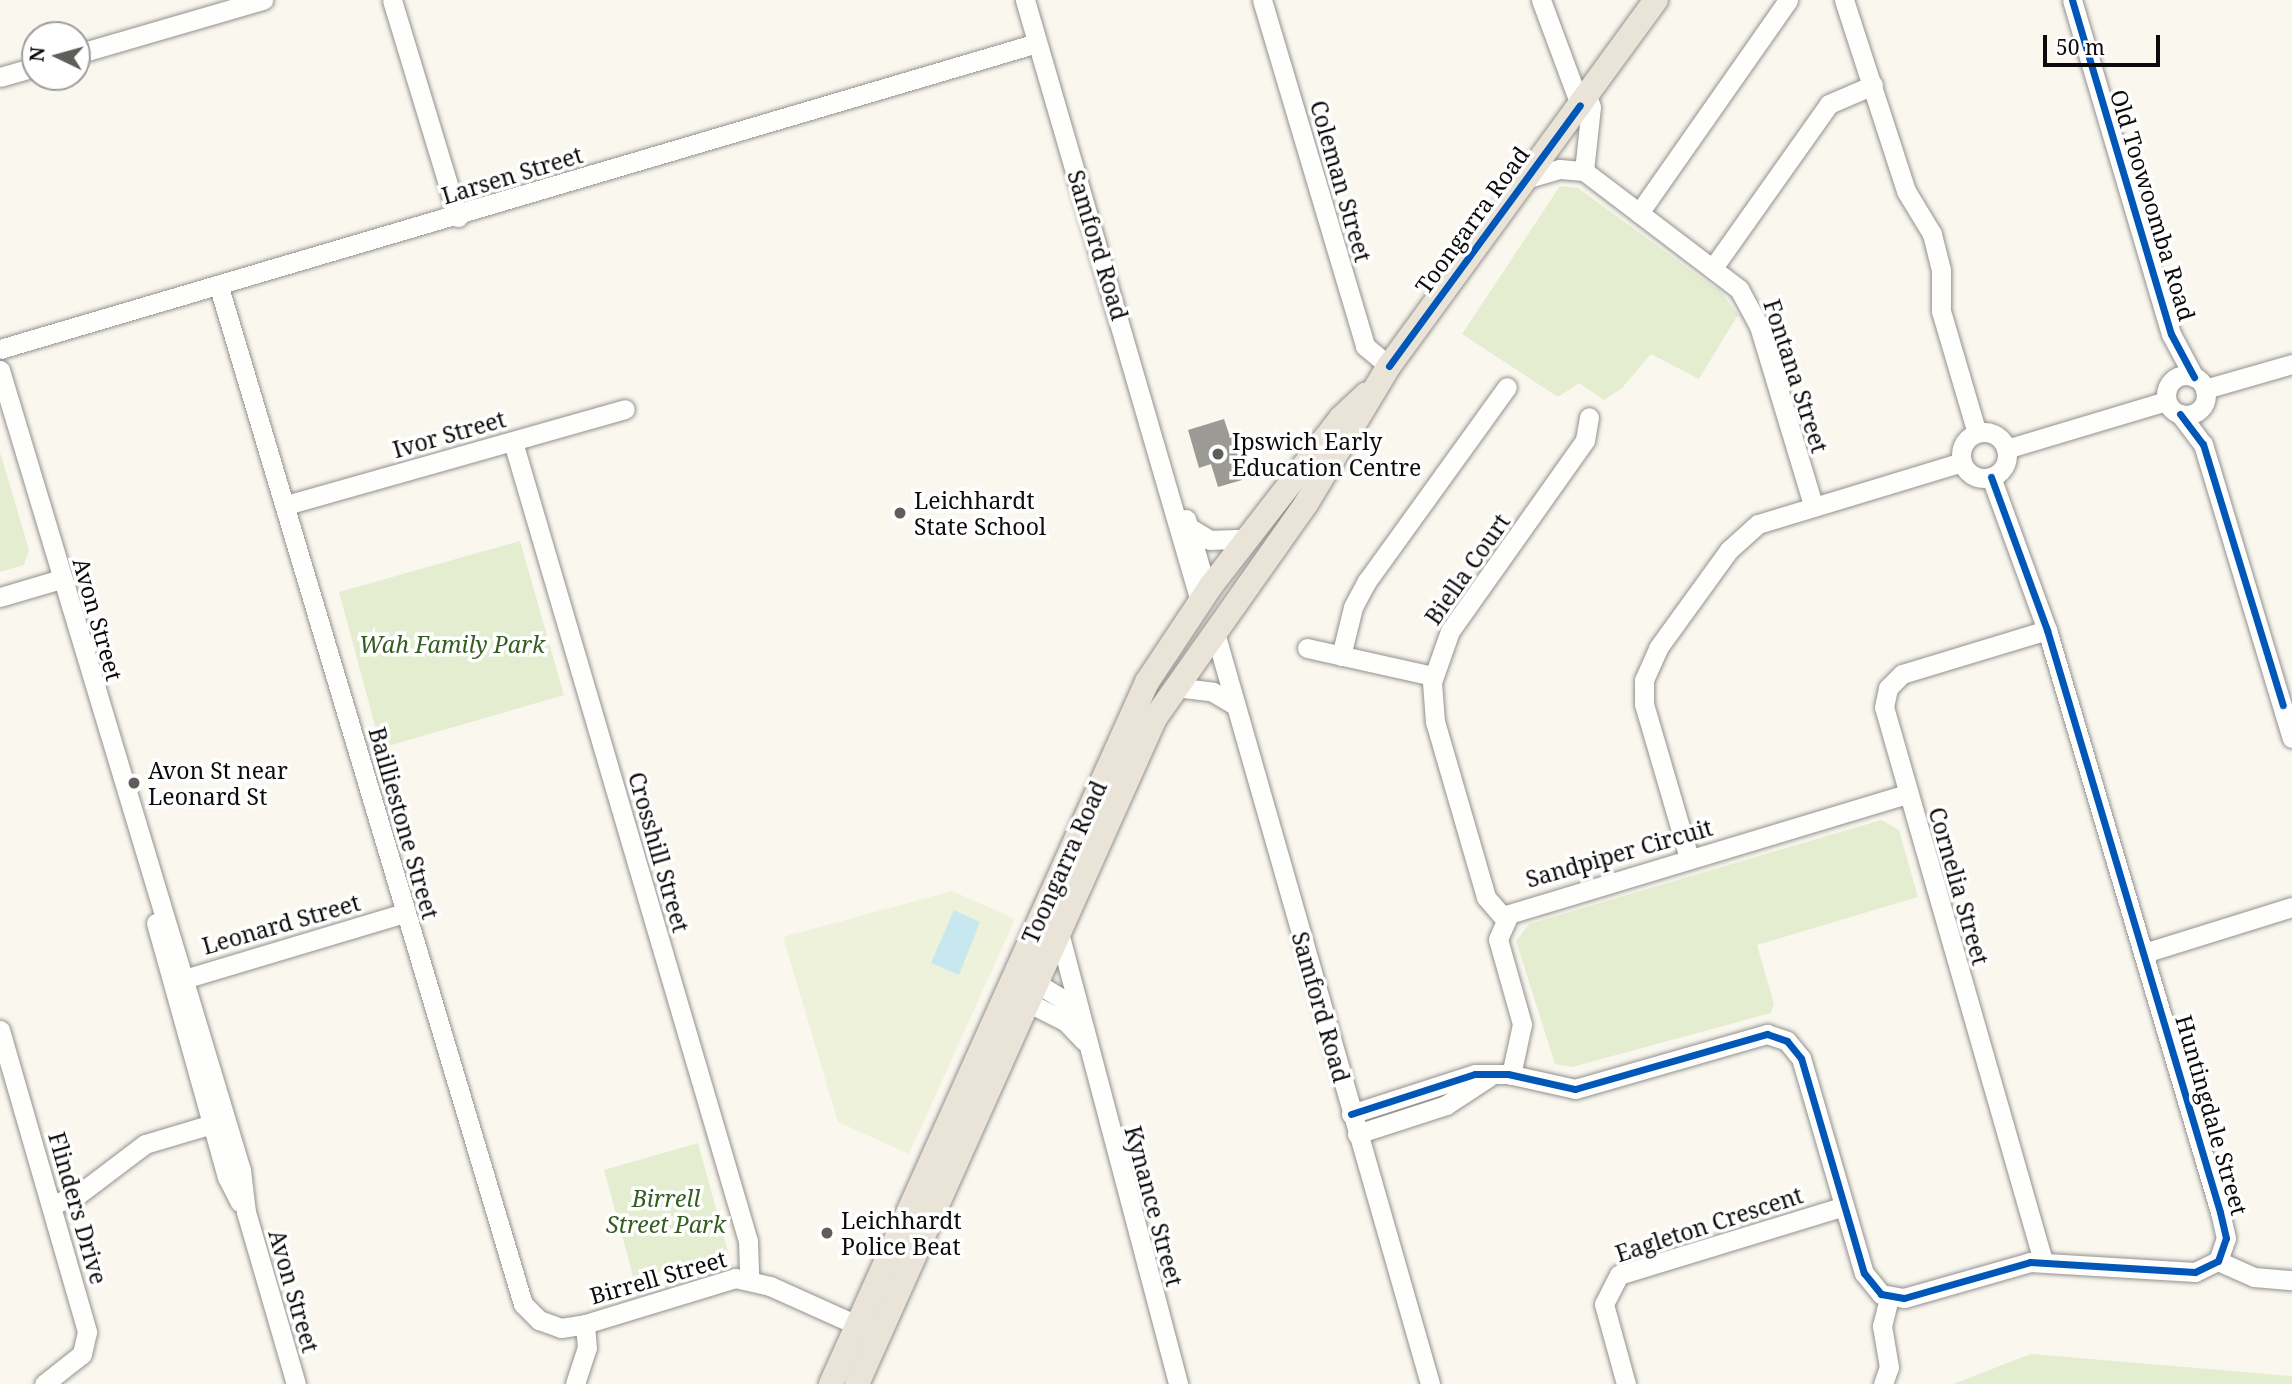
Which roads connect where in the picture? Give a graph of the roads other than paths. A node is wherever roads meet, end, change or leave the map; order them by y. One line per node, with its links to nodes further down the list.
1 (263, 0): 11 (street)
2 (392, 0): 21 (street)
3 (1025, 0): 10 (street, Samford Road)
4 (1262, 0): 28 (street, Coleman Street)
5 (1541, 0): 12 (street)
6 (1656, 0): 13 (main road, Toongarra Road)
7 (1788, 0): 20 (street)
8 (1844, 0): 16 (street)
9 (2072, 0): 24 (street, Old Toowoomba Road)
10 (1037, 43): 21 (street, Larsen Street); 40 (street, Samford Road)
11 (91, 50)
12 (1565, 66): 13 (street); 17 (street)
13 (1607, 68): 17 (main road, Toongarra Road)
14 (21, 71): 15 (street)
15 (0, 77)
16 (1873, 85): 22 (street); 34 (street)
17 (1584, 100): 18 (street); 19 (main road, Toongarra Road)
18 (1584, 171): 19 (street); 20 (street, Fontana Street)
19 (1528, 178): 28 (main road, Toongarra Road)
20 (1639, 213): 22 (street, Fontana Street)
21 (458, 217): 23 (street, Larsen Street)
22 (1715, 265): 42 (street, Fontana Street)
23 (219, 288): 25 (street, Larsen Street); 41 (street, Bailliestone Street)
24 (2171, 334): 30 (street, Old Toowoomba Road); 31 (street, Old Toowoomba Road)
25 (0, 349)
26 (2292, 364): 30 (street)
27 (0, 370): 45 (street, Avon Street)
28 (1382, 376): 44 (main road, Toongarra Road); 48 (main road, Toongarra Road)
29 (1507, 387): 51 (street)
30 (2201, 390): 31 (street); 31 (street); 36 (street, Old Toowoomba Road)
31 (2172, 399): 36 (street, Old Toowoomba Road); 37 (street)
32 (625, 409): 35 (street, Ivor Street)
33 (1589, 416): 52 (street, Biella Court)
34 (1977, 433): 37 (street); 38 (street)
35 (513, 442): 41 (street, Ivor Street); 78 (street, Crosshill Street)
36 (2203, 444): 54 (street, Old Toowoomba Road)
37 (2006, 449): 39 (street)
38 (1962, 462): 39 (street); 42 (street)
39 (1991, 477): 49 (street, Huntingdale Street)
40 (1170, 491): 43 (street, Samford Road); 46 (street, Samford Road)
41 (286, 505): 60 (street, Bailliestone Street)
42 (1813, 505): 58 (street)
43 (1190, 528): 44 (street); 46 (street, Samford Road)
44 (1248, 539): 46 (main road, Toongarra Road)
45 (61, 579): 47 (street); 64 (street, Avon Street)
46 (1204, 596): 48 (main road, Samford Road); 65 (main road, Toongarra Road)
47 (0, 597)
48 (1214, 629): 53 (main road, Toongarra Road); 55 (street, Samford Road)
49 (2046, 630): 57 (street, Cornelia Street); 63 (street, Huntingdale Street)
50 (1307, 648): 51 (street)
51 (1341, 656): 52 (street)
52 (1433, 676): 61 (street, Biella Court)
53 (1175, 687): 55 (street); 62 (main road, Toongarra Road)
54 (2287, 704): 56 (street, Old Toowoomba Road)
55 (1235, 705): 71 (street, Samford Road)
56 (2292, 737)
57 (1906, 794): 58 (street, Sandpiper Circuit); 76 (street, Cornelia Street)
58 (1689, 858): 61 (street, Sandpiper Circuit)
59 (2292, 907): 63 (street)
60 (404, 914): 64 (street, Leonard Street); 81 (street, Bailliestone Street)
61 (1504, 918): 70 (street)
62 (1058, 929): 66 (main road, Toongarra Road); 67 (street, Kynance Street)
63 (2144, 953): 77 (street, Huntingdale Street)
64 (178, 980): 72 (street, Avon Street)
65 (1012, 981): 66 (main road); 82 (main road, Toongarra Road)
66 (1033, 993): 67 (street); 69 (street); 82 (main road, Toongarra Road)
67 (1080, 1010): 69 (street, Kynance Street)
68 (0, 1030): 74 (street, Flinders Drive)
69 (1084, 1041): 88 (street, Kynance Street)
70 (1502, 1075): 71 (street); 73 (street); 75 (street)
71 (1351, 1114): 73 (street, Samford Road)
72 (219, 1122): 74 (street); 84 (street, Avon Street)
73 (1357, 1133): 89 (street, Samford Road)
74 (52, 1205): 83 (street, Flinders Drive)
75 (1844, 1206): 80 (street); 90 (street, Eagleton Crescent)
76 (2043, 1261): 77 (street); 80 (street)
77 (2218, 1261): 79 (street)
78 (749, 1278): 81 (street, Birrell Street); 82 (street, Birrell Street)
79 (2292, 1280)
80 (1889, 1297): 91 (street)
81 (585, 1324): 85 (street, Birrell Street)
82 (868, 1330): 86 (main road, Toongarra Road); 87 (main road, Toongarra Road)
83 (44, 1384)
84 (296, 1384)
85 (575, 1384)
86 (831, 1384)
87 (857, 1384)
88 (1178, 1384)
89 (1430, 1384)
90 (1626, 1384)
91 (1883, 1384)

